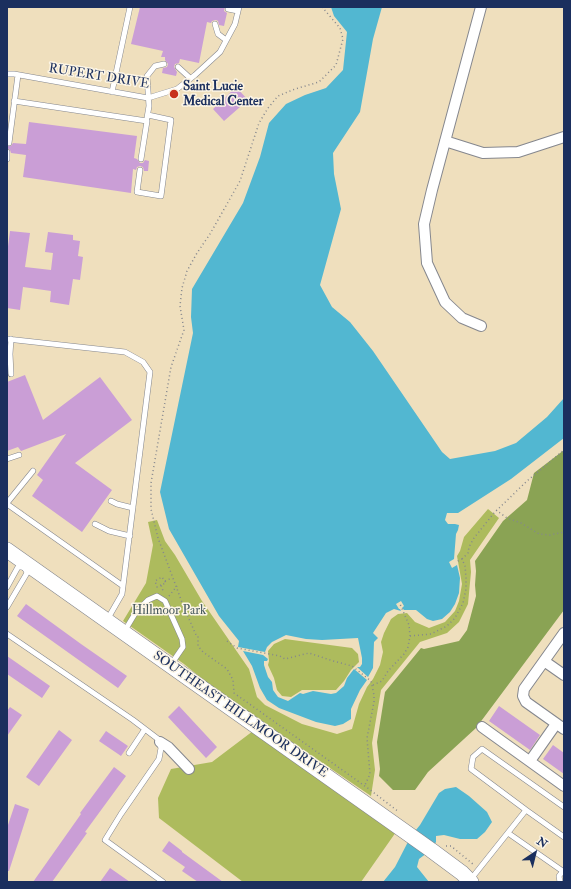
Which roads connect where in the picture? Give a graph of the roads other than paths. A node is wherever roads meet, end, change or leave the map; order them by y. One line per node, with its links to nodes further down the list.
1 (130, 7): 12 (lane)
2 (481, 7): 18 (street)
3 (228, 9): 4 (lane)
4 (238, 9): 6 (lane, RUPERT DRIVE)
5 (214, 24): 6 (lane)
6 (226, 40): 11 (lane, RUPERT DRIVE)
7 (164, 64): 13 (lane)
8 (178, 68): 11 (lane)
9 (7, 74): 10 (lane, RUPERT DRIVE)
10 (18, 75): 12 (lane, RUPERT DRIVE); 14 (lane)
11 (190, 78): 13 (lane, RUPERT DRIVE)
12 (112, 92): 13 (lane, RUPERT DRIVE)
13 (148, 98): 15 (lane)
14 (14, 101): 16 (lane); 19 (lane)
15 (148, 115): 16 (lane); 23 (lane)
16 (147, 121): 22 (lane)
17 (564, 137): 18 (street)
18 (445, 141): 24 (street)
19 (9, 142)
20 (7, 152): 21 (lane)
21 (7, 159)
22 (141, 160)
23 (140, 170)
24 (482, 326)
25 (9, 339): 26 (lane); 32 (lane)
26 (11, 374)
27 (19, 455): 28 (lane)
28 (7, 459)
29 (33, 471): 31 (lane)
30 (111, 501): 32 (lane)
31 (7, 504): 37 (lane)
32 (133, 508): 34 (lane)
33 (95, 524): 34 (lane)
34 (130, 536): 37 (lane)
35 (7, 550): 36 (street, SOUTHEAST HILLMOOR DRIVE)
36 (25, 565): 38 (lane); 39 (lane); 40 (street, SOUTHEAST HILLMOOR DRIVE)
37 (123, 586): 40 (lane)
38 (7, 587)
39 (7, 607)
40 (106, 621): 42 (street, SOUTHEAST HILLMOOR DRIVE)
41 (564, 632): 44 (street)
42 (124, 633): 45 (street, SOUTHEAST HILLMOOR DRIVE); 45 (lane)
43 (7, 634): 49 (lane)
44 (544, 661): 46 (street); 47 (street)
45 (170, 666): 60 (street, SOUTHEAST HILLMOOR DRIVE)
46 (564, 675)
47 (560, 726): 52 (street)
48 (482, 727): 52 (street)
49 (145, 729): 50 (lane); 51 (lane)
50 (160, 742): 53 (street); 61 (lane)
51 (128, 753)
52 (530, 761): 54 (street)
53 (189, 769)
54 (564, 786)
55 (564, 807): 56 (lane)
56 (526, 810): 57 (lane); 58 (lane)
57 (508, 833): 59 (lane); 60 (lane)
58 (564, 837)
59 (564, 871): 62 (lane)
60 (470, 881)
61 (163, 882)
62 (560, 882)

